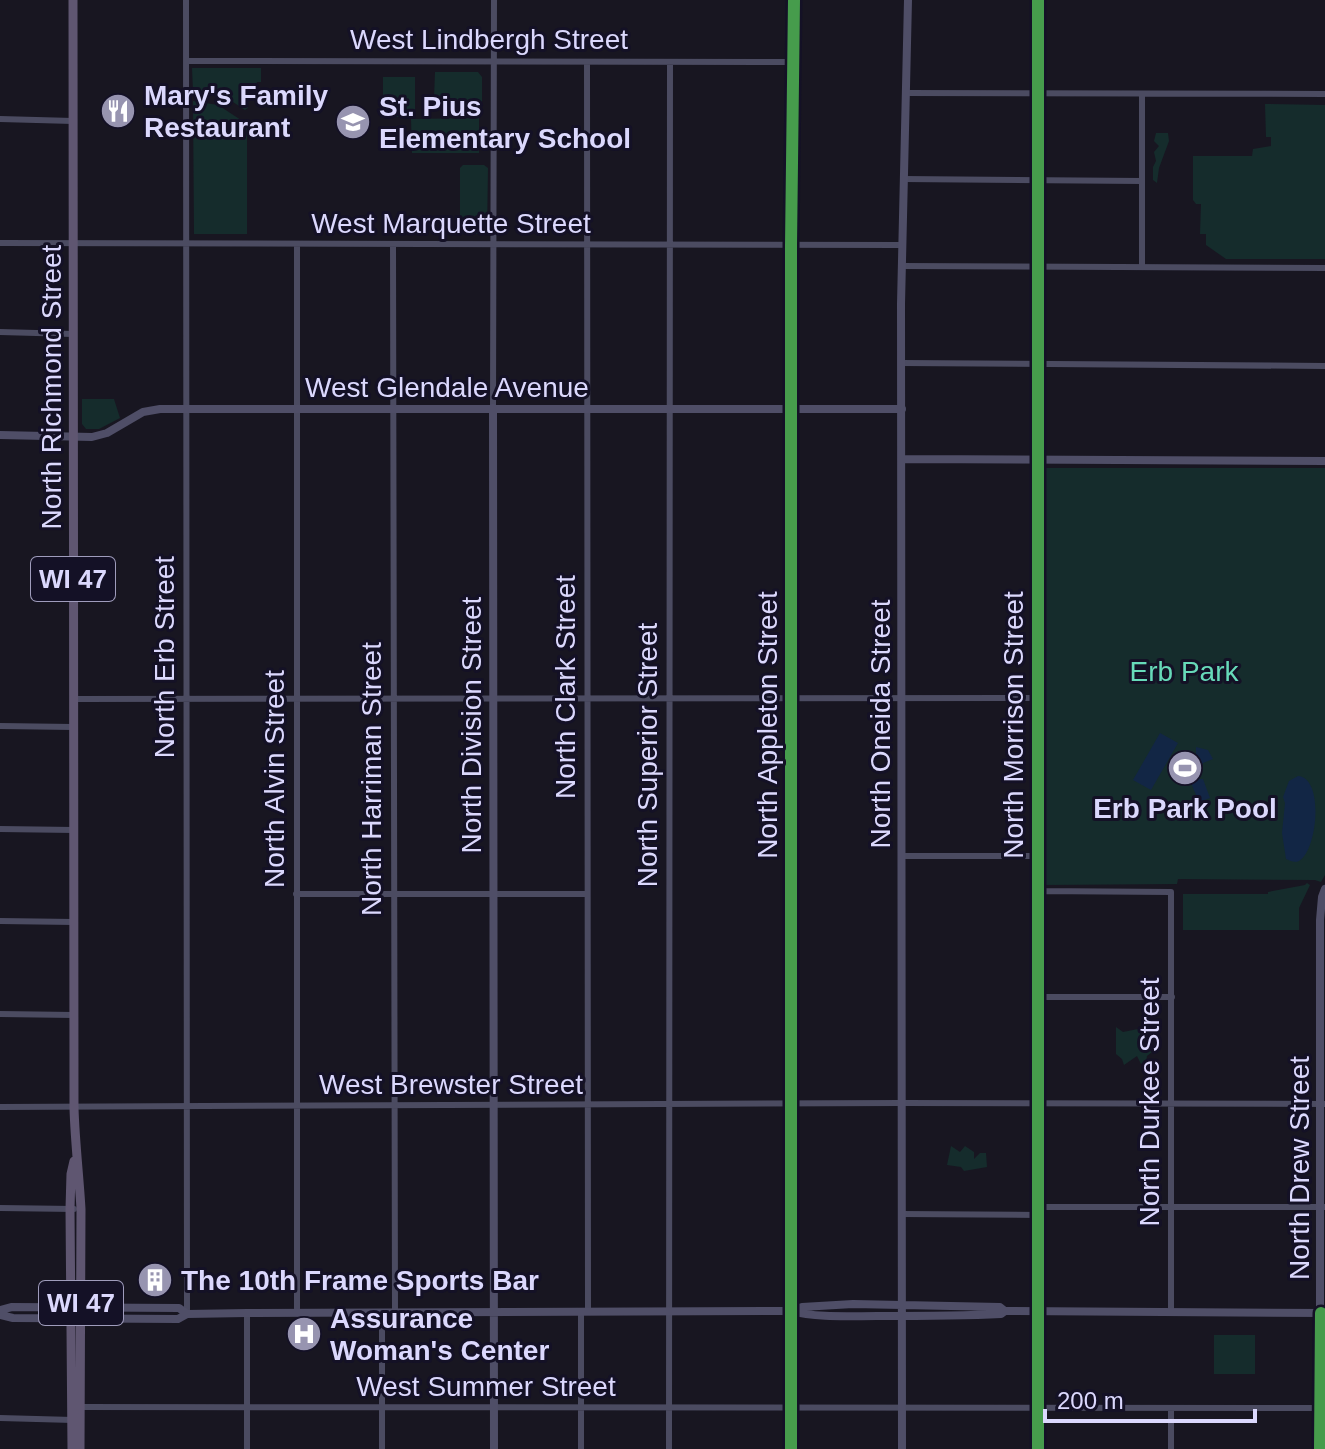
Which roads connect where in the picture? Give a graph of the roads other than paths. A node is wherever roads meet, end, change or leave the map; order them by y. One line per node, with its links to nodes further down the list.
1 (73, 0): 17 (main road, North Richmond Street / WI 47)
2 (186, 0): 7 (street, North Erb Street)
3 (494, 0): 8 (street, North Division Street)
4 (794, 0): 11 (street, North Appleton Street)
5 (908, 0): 12 (main road, North Oneida Street)
6 (1038, 0): 13 (street, North Morrison Street)
7 (186, 61): 8 (street, West Lindbergh Street); 22 (street, North Erb Street)
8 (493, 61): 9 (street, West Lindbergh Street); 26 (street, North Division Street)
9 (587, 62): 10 (street, West Lindbergh Street); 27 (street, North Clark Street)
10 (670, 62): 11 (street, West Lindbergh Street); 28 (street, North Superior Street)
11 (792, 62): 29 (street, North Appleton Street)
12 (905, 93): 13 (street); 18 (main road, North Oneida Street)
13 (1038, 94): 14 (street); 19 (street, North Morrison Street)
14 (1142, 94): 15 (street); 20 (street)
15 (1325, 94)
16 (0, 119): 17 (street)
17 (73, 121): 23 (main road, North Richmond Street / WI 47)
18 (903, 179): 19 (street); 30 (main road, North Oneida Street)
19 (1038, 180): 20 (street); 32 (street, North Morrison Street)
20 (1142, 181): 33 (street)
21 (0, 243): 23 (street, West Marquette Street)
22 (185, 244): 23 (street, West Marquette Street); 24 (street, West Marquette Street); 41 (street, North Erb Street)
23 (72, 245): 36 (main road, North Richmond Street / WI 47)
24 (297, 245): 25 (street, West Marquette Street); 42 (street, North Alvin Street)
25 (393, 245): 26 (street, West Marquette Street); 43 (street, North Harriman Street)
26 (493, 245): 27 (street, West Marquette Street); 40 (street, North Division Street)
27 (587, 245): 28 (street, West Marquette Street); 46 (street, North Clark Street)
28 (669, 245): 29 (street, West Marquette Street); 44 (street, North Superior Street)
29 (791, 245): 30 (street, West Marquette Street); 47 (street, North Appleton Street)
30 (902, 245): 31 (main road, North Oneida Street)
31 (901, 266): 32 (street); 37 (main road, North Oneida Street)
32 (1038, 267): 33 (street); 38 (street, North Morrison Street)
33 (1142, 267): 34 (street)
34 (1325, 268)
35 (0, 332): 36 (street)
36 (73, 334): 49 (main road, North Richmond Street / WI 47)
37 (901, 363): 38 (street); 45 (main road, North Oneida Street)
38 (1038, 364): 39 (street); 51 (street, North Morrison Street)
39 (1325, 366)
40 (493, 408): 43 (main road, West Glendale Avenue); 46 (main road, West Glendale Avenue); 53 (main road, North Division Street)
41 (185, 409): 42 (main road, West Glendale Avenue); 49 (main road, West Glendale Avenue); 56 (street, North Erb Street)
42 (296, 409): 43 (main road, West Glendale Avenue); 57 (street, North Alvin Street)
43 (392, 409): 58 (street, North Harriman Street)
44 (669, 409): 46 (main road, West Glendale Avenue); 47 (main road, West Glendale Avenue); 55 (street, North Superior Street)
45 (902, 409): 47 (main road, West Glendale Avenue); 50 (main road, North Oneida Street)
46 (587, 410): 54 (street, North Clark Street)
47 (792, 410): 59 (street, North Appleton Street)
48 (0, 435): 49 (main road, West Glendale Avenue)
49 (73, 437): 62 (main road, North Richmond Street / WI 47)
50 (902, 459): 51 (main road); 60 (main road, North Oneida Street)
51 (1037, 459): 52 (main road); 61 (street, North Morrison Street)
52 (1325, 461)
53 (493, 697): 54 (street); 58 (street); 73 (main road, North Division Street)
54 (587, 697): 55 (street); 74 (street, North Clark Street)
55 (668, 697): 59 (street); 85 (street, North Superior Street)
56 (185, 698): 57 (street); 62 (street); 92 (street, North Erb Street)
57 (296, 698): 58 (street); 71 (street, North Alvin Street)
58 (394, 698): 72 (street, North Harriman Street)
59 (791, 698): 60 (street); 86 (street, North Appleton Street)
60 (902, 698): 61 (street); 67 (main road, North Oneida Street)
61 (1037, 698): 68 (street, North Morrison Street)
62 (72, 699): 64 (main road, North Richmond Street / WI 47)
63 (0, 726): 64 (street)
64 (73, 727): 66 (main road, North Richmond Street / WI 47)
65 (0, 829): 66 (street)
66 (74, 830): 76 (main road, North Richmond Street / WI 47)
67 (902, 856): 68 (street); 82 (main road, North Oneida Street)
68 (1037, 856): 70 (street, North Morrison Street)
69 (1325, 889): 79 (main road, North Drew Street)
70 (1038, 891): 77 (street, North Morrison Street); 78 (street, North Durkee Street)
71 (296, 894): 72 (street); 93 (street, North Alvin Street)
72 (393, 894): 73 (street); 89 (street, North Harriman Street)
73 (493, 894): 74 (street); 90 (main road, North Division Street)
74 (587, 894): 88 (street, North Clark Street)
75 (0, 921): 76 (street)
76 (74, 922): 81 (main road, North Richmond Street / WI 47)
77 (1037, 997): 78 (street); 83 (street, North Morrison Street)
78 (1172, 997): 84 (street, North Durkee Street)
79 (1323, 997): 87 (main road, North Drew Street)
80 (0, 1014): 81 (street)
81 (74, 1015): 94 (main road, North Richmond Street / WI 47)
82 (902, 1103): 83 (street, West Brewster Street); 86 (street, West Brewster Street); 102 (main road, North Oneida Street)
83 (1038, 1103): 84 (street, West Brewster Street); 101 (street, North Morrison Street)
84 (1171, 1103): 87 (street, West Brewster Street); 96 (street, North Durkee Street)
85 (669, 1104): 86 (street, West Brewster Street); 88 (street, West Brewster Street); 106 (street, North Superior Street)
86 (791, 1104): 107 (street, North Appleton Street)
87 (1323, 1104): 97 (main road, North Drew Street)
88 (589, 1105): 90 (street, West Brewster Street); 112 (street, North Clark Street)
89 (394, 1106): 90 (street, West Brewster Street); 93 (street, West Brewster Street); 117 (street, North Harriman Street)
90 (493, 1106): 111 (main road, North Division Street)
91 (0, 1107): 94 (street, West Brewster Street)
92 (186, 1107): 93 (street, West Brewster Street); 94 (street, West Brewster Street); 119 (street, North Erb Street)
93 (297, 1107): 115 (street, North Alvin Street)
94 (74, 1108): 95 (main road, North Richmond Street / WI 47)
95 (75, 1158): 99 (main road, North Richmond Street / WI 47); 100 (main road, North Richmond Street / WI 47)
96 (1170, 1207): 97 (street); 101 (street); 113 (street, North Durkee Street)
97 (1323, 1207): 118 (main road, North Drew Street)
98 (0, 1208): 99 (street)
99 (70, 1209): 100 (street); 104 (main road, North Richmond Street / WI 47)
100 (81, 1209): 105 (main road, North Richmond Street / WI 47)
101 (1038, 1211): 102 (street); 109 (street, North Morrison Street)
102 (901, 1214): 103 (main road, North Oneida Street)
103 (901, 1304): 107 (main road); 108 (main road); 120 (main road, North Oneida Street)
104 (70, 1308): 105 (main road); 110 (main road); 121 (main road, North Richmond Street / WI 47)
105 (81, 1308): 119 (main road); 122 (main road, North Richmond Street / WI 47)
106 (668, 1311): 107 (main road); 112 (main road); 130 (street, North Superior Street)
107 (790, 1311): 120 (main road); 131 (street, North Appleton Street)
108 (1005, 1311): 109 (main road); 120 (main road)
109 (1038, 1311): 113 (main road); 132 (street, North Morrison Street)
110 (0, 1312): 121 (main road)
111 (493, 1312): 112 (main road); 117 (main road); 128 (main road, North Division Street)
112 (585, 1312): 129 (street, North Clark Street)
113 (1171, 1312): 118 (main road)
114 (247, 1313): 115 (main road); 119 (main road); 126 (street)
115 (297, 1313): 116 (main road)
116 (382, 1313): 117 (main road); 127 (street)
117 (395, 1313)
118 (1323, 1313): 134 (main road, North Drew Street)
119 (187, 1314): 122 (main road)
120 (901, 1316): 125 (main road, North Oneida Street)
121 (70, 1319): 122 (main road); 123 (main road, North Richmond Street / WI 47)
122 (81, 1320): 124 (main road, North Richmond Street / WI 47)
123 (70, 1407): 124 (street, West Summer Street); 136 (main road, North Richmond Street / WI 47)
124 (81, 1407): 126 (street, West Summer Street); 136 (main road, North Richmond Street / WI 47)
125 (902, 1407): 131 (street, West Summer Street); 132 (street, West Summer Street); 145 (main road, North Oneida Street)
126 (247, 1408): 127 (street, West Summer Street); 139 (street)
127 (382, 1408): 128 (street, West Summer Street); 140 (street)
128 (494, 1408): 129 (street, West Summer Street); 141 (main road, North Division Street)
129 (581, 1408): 130 (street, West Summer Street); 142 (street, North Clark Street)
130 (669, 1408): 131 (street, West Summer Street); 143 (street, North Superior Street)
131 (791, 1408): 144 (street, North Appleton Street)
132 (1038, 1408): 133 (street, West Summer Street); 146 (street, North Morrison Street)
133 (1171, 1408): 134 (street, West Summer Street); 147 (street)
134 (1323, 1408): 148 (main road, North Drew Street)
135 (0, 1418): 136 (street)
136 (75, 1420): 137 (main road, North Richmond Street / WI 47); 138 (main road, North Richmond Street / WI 47)
137 (72, 1449)
138 (80, 1449)
139 (247, 1449)
140 (382, 1449)
141 (494, 1449)
142 (581, 1449)
143 (669, 1449)
144 (791, 1449)
145 (902, 1449)
146 (1038, 1449)
147 (1171, 1449)
148 (1320, 1449)

